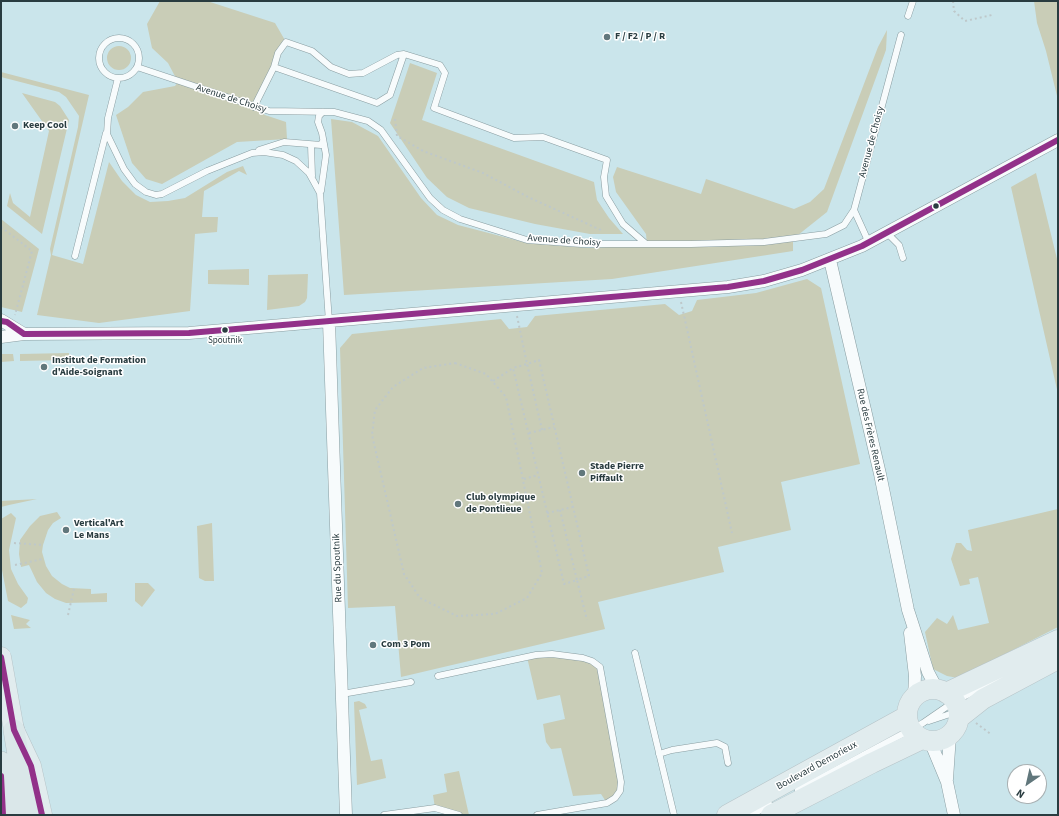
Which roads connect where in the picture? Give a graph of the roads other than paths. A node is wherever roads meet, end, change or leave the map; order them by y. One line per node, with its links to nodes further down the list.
1 (913, 1): 2 (lane)
2 (908, 16)
3 (901, 35): 17 (lane, Avenue de Choisy)
4 (404, 54): 6 (lane); 6 (lane); 20 (lane)
5 (137, 67): 7 (lane); 7 (lane); 8 (lane, Avenue de Choisy)
6 (274, 67): 8 (lane)
7 (118, 78): 10 (lane)
8 (254, 107): 9 (lane, Avenue de Choisy)
9 (323, 112): 11 (lane); 20 (lane, Avenue de Choisy)
10 (107, 132): 14 (lane); 21 (lane)
11 (323, 140): 13 (lane); 16 (lane)
12 (1058, 140): 18 (street)
13 (311, 145): 14 (lane); 15 (lane)
14 (252, 152): 15 (lane)
15 (312, 176): 16 (lane)
16 (320, 193): 25 (lane)
17 (854, 210): 19 (lane); 20 (lane, Avenue de Choisy)
18 (887, 233): 19 (street); 22 (lane)
19 (869, 242): 23 (street)
20 (645, 244)
21 (75, 256)
22 (903, 258)
23 (830, 260): 25 (street); 28 (street, Rue des Frères Renault)
24 (4, 319): 26 (street)
25 (329, 322): 26 (street); 36 (street, Rue du Spoutnik)
26 (24, 334): 27 (street)
27 (1, 337)
28 (908, 610): 37 (street, Rue des Frères Renault); 38 (street, Rue des Frères Renault)
29 (1058, 640): 38 (main road)
30 (635, 653): 41 (lane)
31 (1, 657): 39 (main road)
32 (1058, 659): 38 (main road)
33 (1014, 672): 38 (lane)
34 (438, 676): 55 (lane)
35 (411, 682): 36 (lane)
36 (342, 694): 52 (street, Rue du Spoutnik)
37 (914, 698): 38 (main road); 40 (main road)
38 (954, 710): 40 (lane); 40 (main road); 45 (street)
39 (14, 730): 50 (highway); 51 (main road)
40 (919, 730): 45 (street); 46 (lane); 47 (main road); 57 (main road, Boulevard Demorieux)
41 (659, 754): 43 (lane); 56 (lane)
42 (1, 762): 49 (highway)
43 (728, 763)
44 (1, 776): 48 (main road)
45 (947, 782): 59 (street)
46 (793, 793)
47 (775, 808): 58 (lane)
48 (3, 815)
49 (10, 815)
50 (28, 815)
51 (42, 815)
52 (346, 815)
53 (384, 815): 54 (lane)
54 (459, 815)
55 (537, 815)
56 (674, 815)
57 (727, 815)
58 (752, 815)
59 (954, 815)

